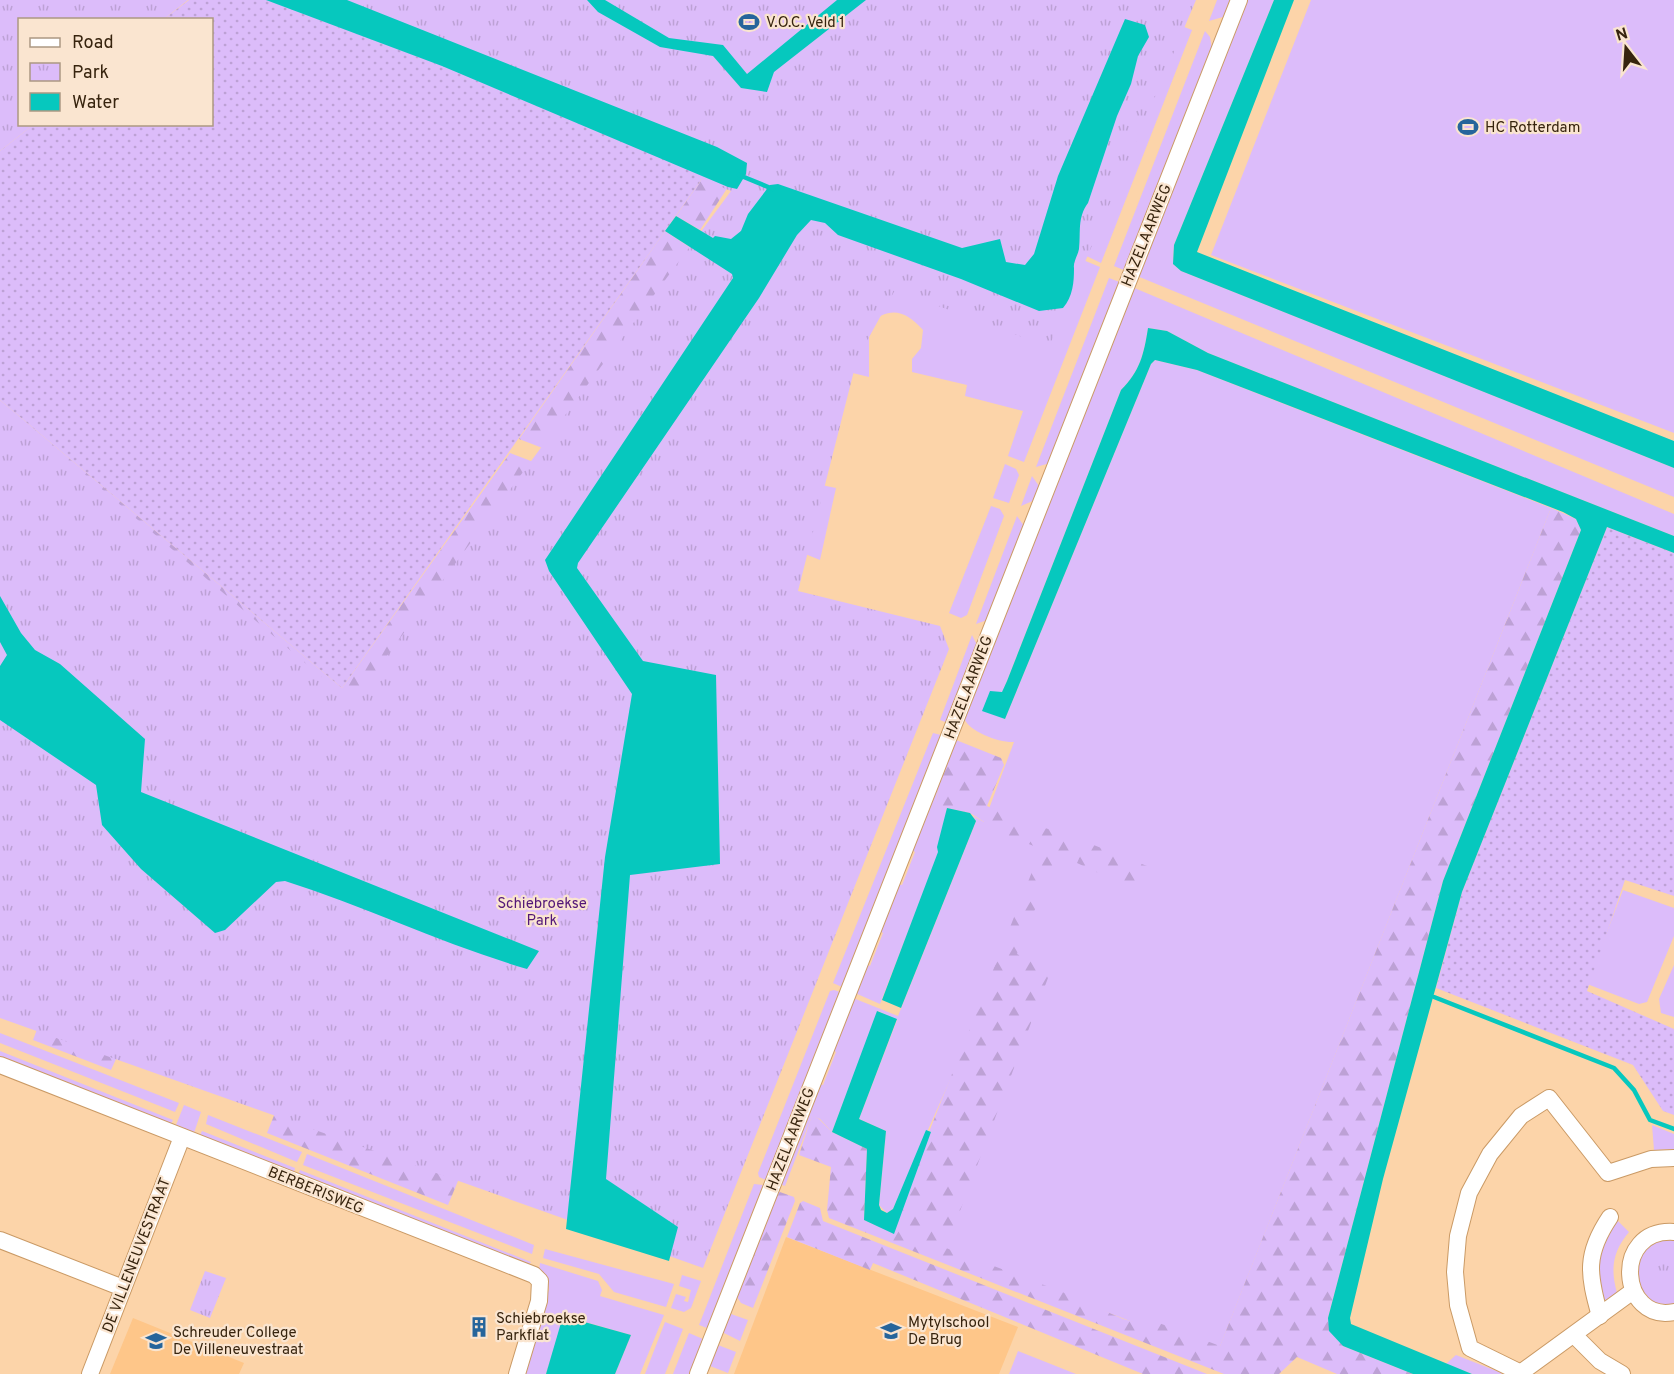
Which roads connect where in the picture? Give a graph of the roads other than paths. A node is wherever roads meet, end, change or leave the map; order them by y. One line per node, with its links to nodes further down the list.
1 (1239, 0): 16 (street, HAZELAARWEG)
2 (0, 1065): 3 (street, BERBERISWEG)
3 (182, 1137): 8 (street, DE VILLENEUVESTRAAT); 15 (street, BERBERISWEG)
4 (1674, 1158): 13 (street)
5 (1610, 1217): 11 (street)
6 (1674, 1232): 9 (street)
7 (0, 1240): 8 (street)
8 (123, 1288): 14 (street, DE VILLENEUVESTRAAT)
9 (1633, 1291): 10 (street); 11 (street)
10 (1674, 1312)
11 (1600, 1316): 12 (street)
12 (1574, 1335): 13 (street); 17 (street)
13 (1519, 1373)
14 (90, 1374)
15 (517, 1374)
16 (698, 1374)
17 (1622, 1374)

